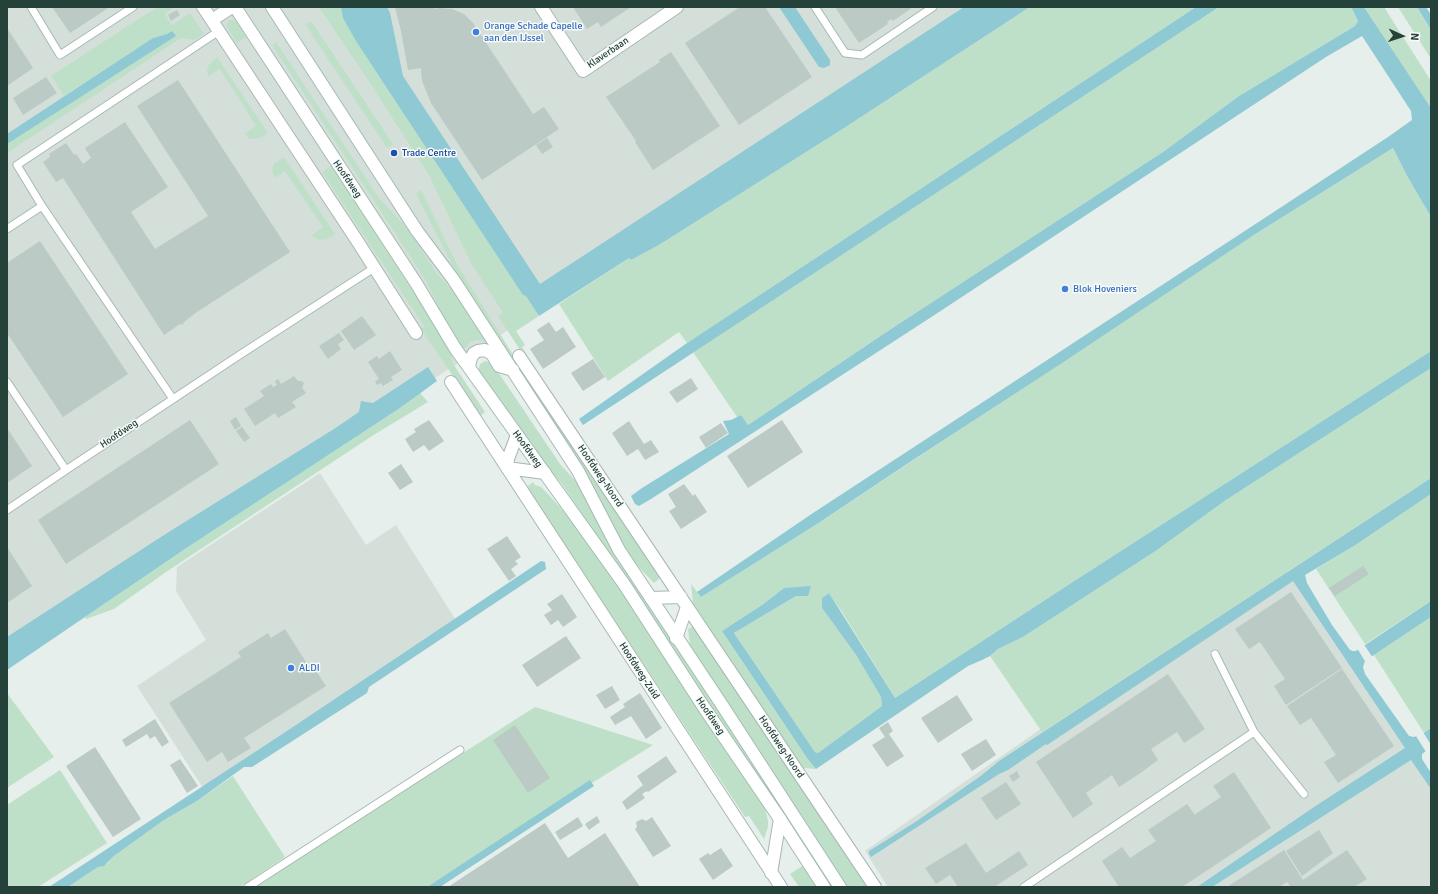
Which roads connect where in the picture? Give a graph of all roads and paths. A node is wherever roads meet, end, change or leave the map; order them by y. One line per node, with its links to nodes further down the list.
1 (31, 7): 2 (lane)
2 (134, 7)
3 (203, 7): 11 (main road)
4 (232, 7): 11 (main road)
5 (235, 7): 18 (main road, Hoofdweg)
6 (272, 7): 19 (main road, Hoofdweg)
7 (541, 7): 8 (main road, Klaverbaan)
8 (677, 7)
9 (814, 7): 10 (lane)
10 (933, 7)
11 (212, 20): 12 (main road)
12 (219, 31): 13 (lane); 15 (main road)
13 (42, 206): 14 (lane); 22 (lane)
14 (7, 229)
15 (374, 268): 16 (main road); 22 (lane, Hoofdweg)
16 (416, 333)
17 (519, 356): 29 (main road, Hoofdweg-Noord)
18 (469, 366): 19 (main road); 23 (main road, Hoofdweg)
19 (513, 370): 28 (main road, Hoofdweg)
20 (7, 382): 25 (lane)
21 (451, 382): 24 (main road, Hoofdweg-Zuid)
22 (173, 399): 25 (lane, Hoofdweg)
23 (517, 435): 24 (main road); 26 (main road, Hoofdweg)
24 (507, 468): 26 (main road); 36 (main road, Hoofdweg-Zuid)
25 (66, 470): 27 (lane, Hoofdweg)
26 (545, 473): 35 (main road, Hoofdweg)
27 (7, 510)
28 (651, 598): 29 (main road); 30 (main road, Hoofdweg)
29 (684, 602): 30 (main road); 41 (main road, Hoofdweg-Noord)
30 (676, 638): 40 (main road, Hoofdweg)
31 (1215, 654): 32 (lane)
32 (1254, 732): 34 (lane); 42 (lane)
33 (460, 750): 37 (lane)
34 (1304, 794)
35 (780, 819): 36 (main road); 39 (main road, Hoofdweg)
36 (771, 873): 38 (main road, Hoofdweg-Zuid)
37 (248, 887)
38 (781, 887)
39 (824, 887)
40 (840, 887)
41 (875, 887)
42 (1024, 887)

